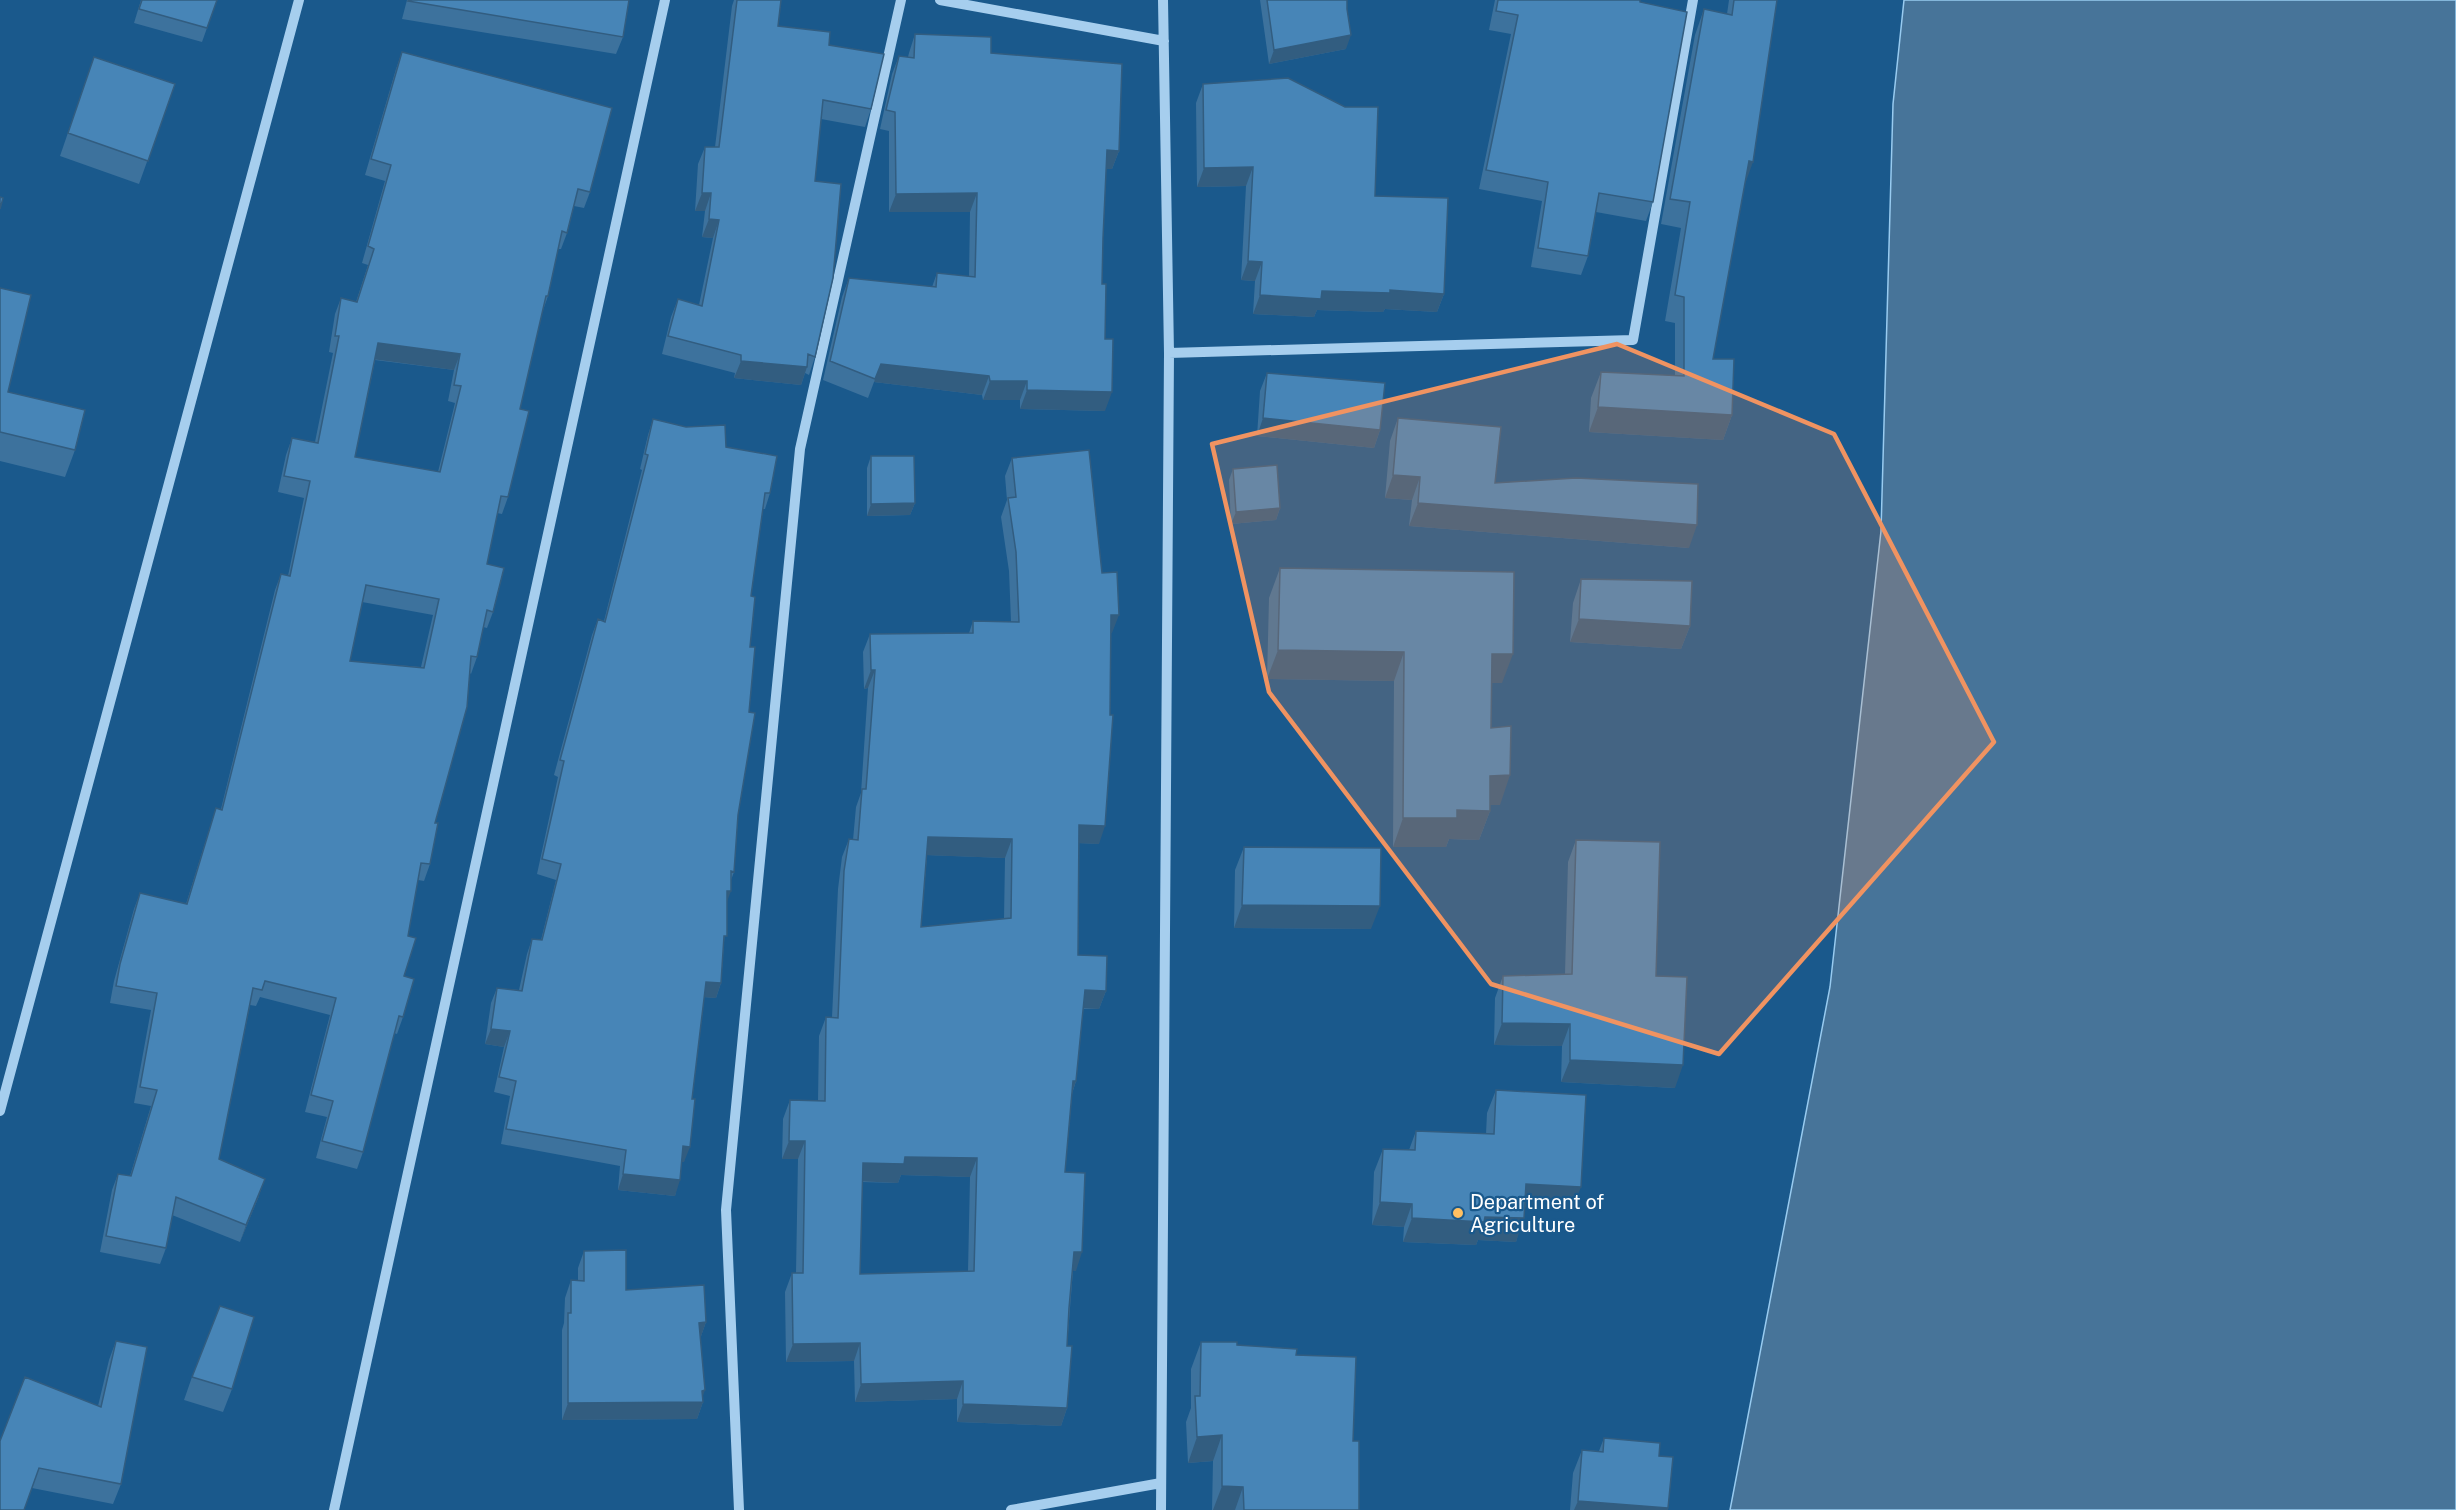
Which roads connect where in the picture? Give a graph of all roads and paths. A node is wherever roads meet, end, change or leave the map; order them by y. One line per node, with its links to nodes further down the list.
1 (299, 0): 9 (street)
2 (665, 0): 11 (street)
3 (901, 0): 12 (street)
4 (940, 0): 7 (street)
5 (1163, 0): 7 (street)
6 (1693, 0): 8 (street)
7 (1164, 41): 8 (street)
8 (1168, 353): 10 (street)
9 (0, 1111)
10 (1161, 1483): 13 (street); 14 (street)
11 (334, 1510)
12 (739, 1510)
13 (1011, 1510)
14 (1161, 1510)

